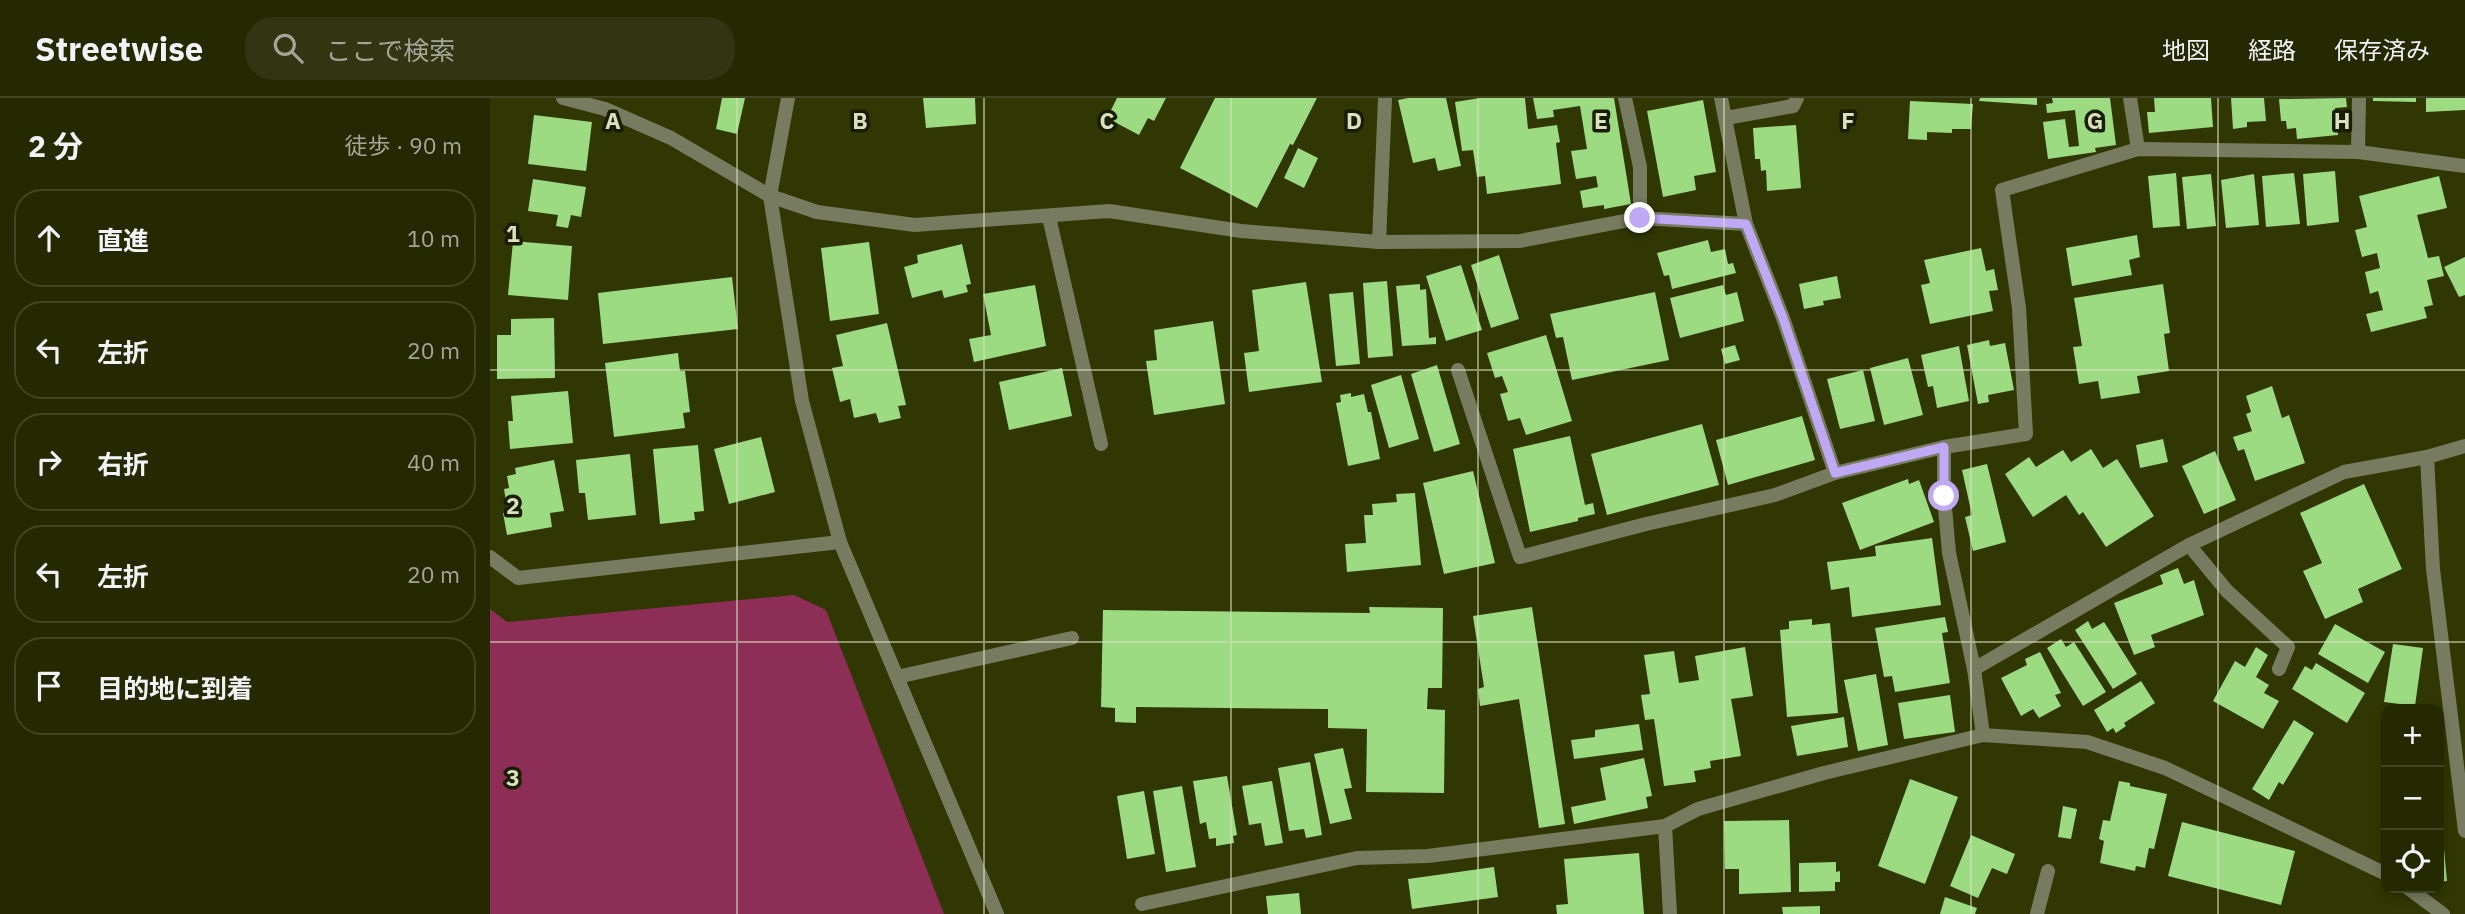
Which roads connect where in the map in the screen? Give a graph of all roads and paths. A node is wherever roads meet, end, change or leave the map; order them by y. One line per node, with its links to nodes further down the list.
1 (563, 98): 13 (street)
2 (788, 98): 13 (street)
3 (1385, 98): 17 (street)
4 (1625, 98): 15 (street)
5 (1721, 98): 9 (street)
6 (1797, 98): 9 (street)
7 (2130, 98): 10 (street)
8 (2359, 98): 11 (street)
9 (1726, 118): 16 (street)
10 (2138, 149): 11 (street); 21 (street)
11 (2358, 152): 12 (street)
12 (2465, 166)
13 (769, 196): 14 (street); 24 (street)
14 (1049, 217): 17 (street); 19 (street)
15 (1640, 218): 16 (street); 17 (street)
16 (1746, 224): 23 (street)
17 (1379, 242)
18 (1458, 370): 23 (street)
19 (1101, 444)
20 (2465, 446): 22 (street)
21 (1944, 447): 23 (street); 29 (street)
22 (2427, 457): 25 (street); 33 (street)
23 (1835, 473)
24 (840, 542): 26 (street); 30 (street)
25 (2189, 545): 28 (street); 29 (street)
26 (490, 557)
27 (1072, 638): 30 (street)
28 (2278, 668)
29 (1974, 669): 31 (street)
30 (897, 677): 38 (street)
31 (1983, 736): 32 (street); 35 (street)
32 (1665, 826): 37 (street); 39 (street)
33 (2465, 831)
34 (2048, 871): 40 (street)
35 (2381, 872)
36 (2414, 893): 41 (street)
37 (1142, 904)
38 (997, 914)
39 (1670, 914)
40 (2037, 914)
41 (2443, 914)

